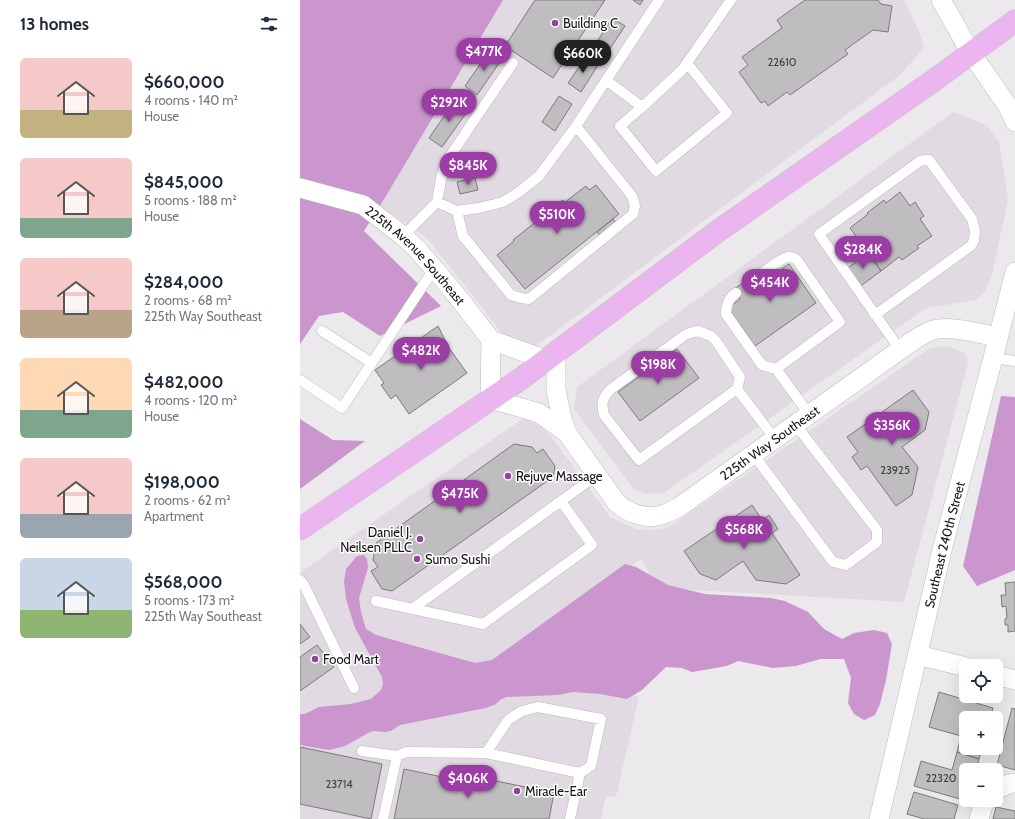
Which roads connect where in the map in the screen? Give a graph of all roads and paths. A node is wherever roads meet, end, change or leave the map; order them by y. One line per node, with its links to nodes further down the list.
1 (659, 0): 8 (lane)
2 (730, 0): 7 (lane)
3 (941, 0): 5 (street)
4 (1015, 21): 5 (main road)
5 (971, 53): 10 (street); 25 (main road)
6 (513, 63): 13 (lane)
7 (687, 63): 9 (lane); 9 (lane)
8 (606, 80): 9 (lane); 11 (lane)
9 (642, 107)
10 (1015, 122)
11 (576, 126): 14 (lane); 14 (lane)
12 (300, 188): 15 (street, 225th Avenue Southeast)
13 (437, 202): 14 (lane); 15 (lane)
14 (457, 211)
15 (403, 236): 16 (street, 225th Avenue Southeast)
16 (434, 269): 23 (street, 225th Avenue Southeast); 28 (lane)
17 (1015, 272): 22 (street, Southeast 240th Street)
18 (758, 276): 29 (lane)
19 (736, 293): 29 (lane)
20 (875, 314): 20 (lane); 24 (lane)
21 (322, 331): 28 (lane)
22 (998, 338): 24 (street, 225th Way Southeast); 26 (street, Southeast 240th Street)
23 (491, 340): 25 (street); 32 (street)
24 (900, 350): 33 (street, 225th Way Southeast)
25 (551, 356): 32 (main road); 34 (street)
26 (993, 358): 27 (lane); 43 (street, Southeast 240th Street)
27 (1015, 361)
28 (372, 363): 30 (lane)
29 (776, 369): 33 (lane)
30 (300, 380)
31 (738, 389): 31 (lane); 35 (lane)
32 (490, 400): 34 (street); 39 (main road)
33 (802, 419): 35 (street, 225th Way Southeast); 36 (lane)
34 (567, 432): 37 (street, 225th Way Southeast)
35 (775, 438): 36 (street, 225th Way Southeast)
36 (753, 454): 37 (street, 225th Way Southeast)
37 (597, 475): 38 (lane)
38 (562, 502): 42 (lane); 42 (lane)
39 (300, 529)
40 (300, 580): 47 (lane)
41 (376, 601): 42 (lane)
42 (412, 609)
43 (918, 655): 44 (street); 55 (street, Southeast 240th Street)
44 (959, 665)
45 (1003, 677): 46 (street)
46 (1015, 680)
47 (354, 688)
48 (362, 751): 50 (lane)
49 (486, 753): 50 (lane); 51 (lane); 51 (lane)
50 (397, 756): 53 (lane)
51 (580, 773): 54 (lane)
52 (982, 807): 56 (street)
53 (383, 819)
54 (570, 819)
55 (879, 819)
56 (979, 819)

